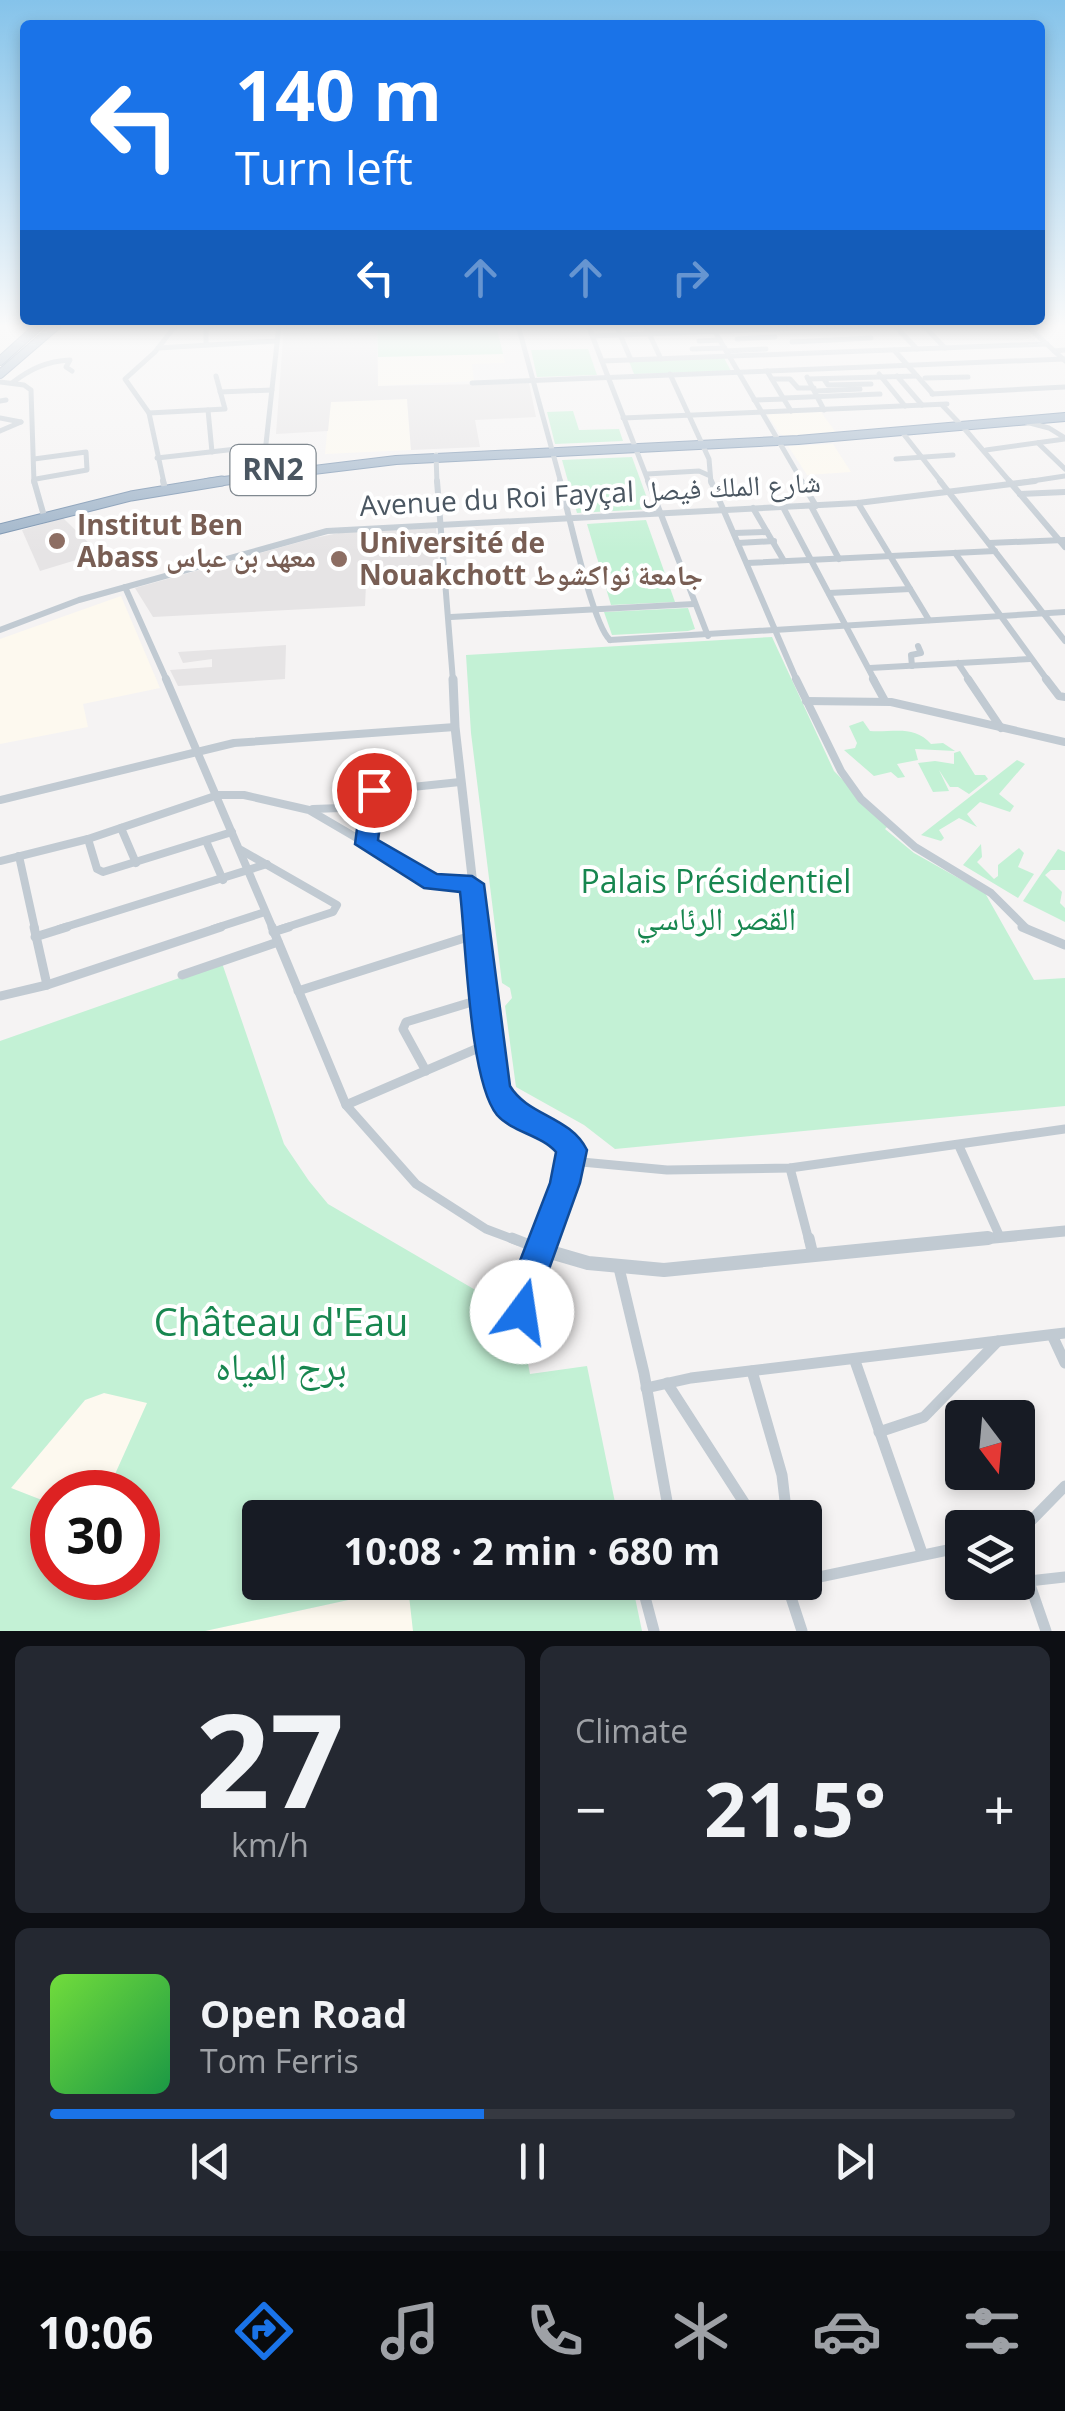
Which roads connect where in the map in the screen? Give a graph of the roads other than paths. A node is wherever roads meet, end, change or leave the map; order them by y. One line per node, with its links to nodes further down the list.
1 (31, 401): 45 (street)
2 (141, 401): 23 (street)
3 (222, 401): 19 (street)
4 (271, 401): 47 (street)
5 (540, 401): 39 (street)
6 (617, 401): 27 (street)
7 (682, 401): 24 (street)
8 (755, 401): 22 (street)
9 (785, 401): 20 (street)
10 (820, 401): 21 (street)
11 (885, 401): 17 (street)
12 (901, 401): 18 (street)
13 (918, 401): 16 (street)
14 (942, 401): 15 (street)
15 (945, 404): 16 (street); 29 (street)
16 (922, 405): 18 (street)
17 (889, 406): 18 (street); 21 (street)
18 (905, 406)
19 (208, 410): 23 (street); 40 (street)
20 (791, 410): 21 (street); 22 (street)
21 (824, 410)
22 (761, 412): 24 (street); 33 (street)
23 (149, 413): 43 (street)
24 (688, 414): 27 (street); 35 (street)
25 (1065, 416): 28 (highway, RN2); 29 (highway, RN2)
26 (0, 418): 30 (street)
27 (623, 418): 37 (street)
28 (1026, 422): 29 (highway, RN2); 32 (street)
29 (965, 428): 31 (highway, RN2); 38 (street); 53 (street)
30 (0, 431)
31 (903, 433): 33 (highway, RN2); 44 (street)
32 (1065, 439): 34 (street)
33 (779, 441): 35 (highway, RN2); 57 (street)
34 (1038, 442): 38 (street); 48 (street)
35 (702, 445): 37 (highway, RN2); 50 (street)
36 (254, 446): 40 (street)
37 (636, 448): 39 (highway, RN2); 49 (street)
38 (986, 450): 53 (street)
39 (553, 451): 42 (highway, RN2); 63 (street)
40 (212, 452): 43 (street)
41 (953, 455): 44 (street)
42 (436, 456): 47 (highway, RN2); 64 (street)
43 (157, 458): 52 (street)
44 (923, 458): 46 (street); 55 (street)
45 (34, 459): 51 (street); 51 (street)
46 (896, 459)
47 (263, 470): 52 (highway, RN2); 62 (highway, RN2)
48 (1065, 473): 53 (street, Avenue du Roi Fayçal شارع الملك فيصل)
49 (646, 474): 50 (street); 61 (street)
50 (708, 475): 60 (street)
51 (35, 478): 62 (street)
52 (164, 485): 62 (highway, RN2)
53 (1019, 490): 54 (street); 55 (street, Avenue du Roi Fayçal شارع الملك فيصل); 69 (street)
54 (1065, 492)
55 (953, 494): 56 (street, Avenue du Roi Fayçal شارع الملك فيصل); 71 (street)
56 (858, 503): 57 (street, Avenue du Roi Fayçal شارع الملك فيصل); 74 (street)
57 (814, 506): 58 (street, Avenue du Roi Fayçal شارع الملك فيصل); 75 (street)
58 (782, 507): 59 (street, Avenue du Roi Fayçal شارع الملك فيصل); 76 (street)
59 (753, 508): 60 (street, Avenue du Roi Fayçal شارع الملك فيصل); 66 (street)
60 (723, 510): 61 (street, Avenue du Roi Fayçal شارع الملك فيصل); 67 (street)
61 (660, 512): 63 (street, Avenue du Roi Fayçal شارع الملك فيصل); 82 (street)
62 (43, 515): 65 (highway, RN2)
63 (570, 517): 64 (street, Avenue du Roi Fayçal شارع الملك فيصل); 83 (street)
64 (441, 524): 79 (street, Avenue du Roi Fayçal شارع الملك فيصل); 87 (street)
65 (1, 527)
66 (768, 532): 67 (street); 68 (street)
67 (734, 533): 70 (street)
68 (774, 541): 70 (street); 77 (street)
69 (1063, 542): 71 (street)
70 (738, 543): 78 (street)
71 (989, 543): 72 (street)
72 (995, 551): 73 (street); 85 (street)
73 (955, 553): 74 (street); 86 (street)
74 (890, 556): 75 (street); 80 (street)
75 (839, 559): 76 (street)
76 (811, 560): 77 (street); 81 (street)
77 (784, 562): 78 (street)
78 (747, 563): 91 (street)
79 (125, 586): 90 (street, Avenue du Roi Fayçal شارع الملك فيصل); 107 (street)
80 (910, 589): 81 (street); 88 (street)
81 (829, 593): 89 (street)
82 (694, 604): 83 (street); 92 (street)
83 (595, 610): 87 (street); 92 (street)
84 (1065, 612): 85 (street)
85 (1044, 614): 86 (street); 93 (street)
86 (999, 616): 88 (street); 95 (street)
87 (451, 617): 104 (street)
88 (929, 620): 89 (street)
89 (846, 625): 91 (street); 98 (street)
90 (0, 630)
91 (776, 630): 92 (street); 102 (street)
92 (710, 634)
93 (1065, 640)
94 (918, 646): 97 (street)
95 (1030, 659): 96 (street); 100 (street)
96 (958, 663): 97 (street); 105 (street)
97 (912, 666): 98 (street)
98 (870, 668): 103 (street)
99 (1065, 688): 100 (street)
100 (1054, 689): 101 (street)
101 (1065, 697)
102 (806, 701): 103 (street); 130 (street)
103 (885, 701): 105 (street)
104 (454, 728): 107 (street); 108 (street)
105 (1001, 728): 106 (street)
106 (1065, 742)
107 (197, 751): 109 (street); 110 (street)
108 (460, 782): 111 (street); 125 (street)
109 (218, 795): 112 (street); 113 (street); 114 (street)
110 (0, 800)
111 (369, 807): 112 (street); 117 (street)
112 (309, 810): 117 (street)
113 (121, 828): 115 (street); 121 (street)
114 (232, 832): 116 (street); 118 (street)
115 (88, 839): 119 (street); 121 (street)
116 (206, 841): 121 (street); 124 (street)
117 (366, 844): 125 (street)
118 (241, 850): 122 (street); 123 (street)
119 (19, 856): 120 (street); 129 (street)
120 (0, 861)
121 (136, 863)
122 (267, 864): 123 (street); 128 (street)
123 (249, 870): 124 (street); 126 (street)
124 (223, 880): 129 (street)
125 (472, 884): 127 (street)
126 (265, 912): 128 (street); 132 (street)
127 (476, 934): 133 (street); 135 (street)
128 (276, 936): 131 (street); 133 (street)
129 (35, 937): 132 (street)
130 (1065, 946)
131 (182, 974)
132 (47, 985): 134 (street)
133 (298, 991): 138 (street)
134 (0, 996)
135 (485, 998): 136 (street); 137 (street)
136 (490, 1043): 137 (street); 141 (street)
137 (426, 1071): 138 (street)
138 (346, 1105): 145 (street)
139 (1065, 1129): 140 (street)
140 (959, 1146): 142 (street); 144 (street)
141 (570, 1161): 142 (street); 145 (street)
142 (790, 1168): 146 (street)
143 (1065, 1231): 144 (street)
144 (1001, 1238): 146 (street)
145 (540, 1249): 147 (street); 150 (street)
146 (814, 1257): 147 (street)
147 (618, 1268): 155 (street)
148 (1058, 1334): 149 (street); 152 (street)
149 (998, 1341): 151 (street); 156 (street)
150 (533, 1356)
151 (855, 1361): 153 (street); 156 (street)
152 (1065, 1364)
153 (752, 1372): 154 (street); 160 (street)
154 (667, 1383): 155 (street); 159 (street)
155 (646, 1388): 158 (street)
156 (879, 1432): 163 (street)
157 (1065, 1486): 161 (street)
158 (667, 1500)
159 (742, 1500)
160 (785, 1500)
161 (1035, 1517)
162 (945, 1550): 163 (street)
163 (922, 1554): 164 (street)
164 (822, 1577)
165 (1065, 1577): 166 (street)
166 (1035, 1580)
167 (1035, 1598): 172 (street)
168 (646, 1600): 170 (street)
169 (797, 1600): 171 (street)
170 (654, 1631)
171 (802, 1631)
172 (1046, 1631)

